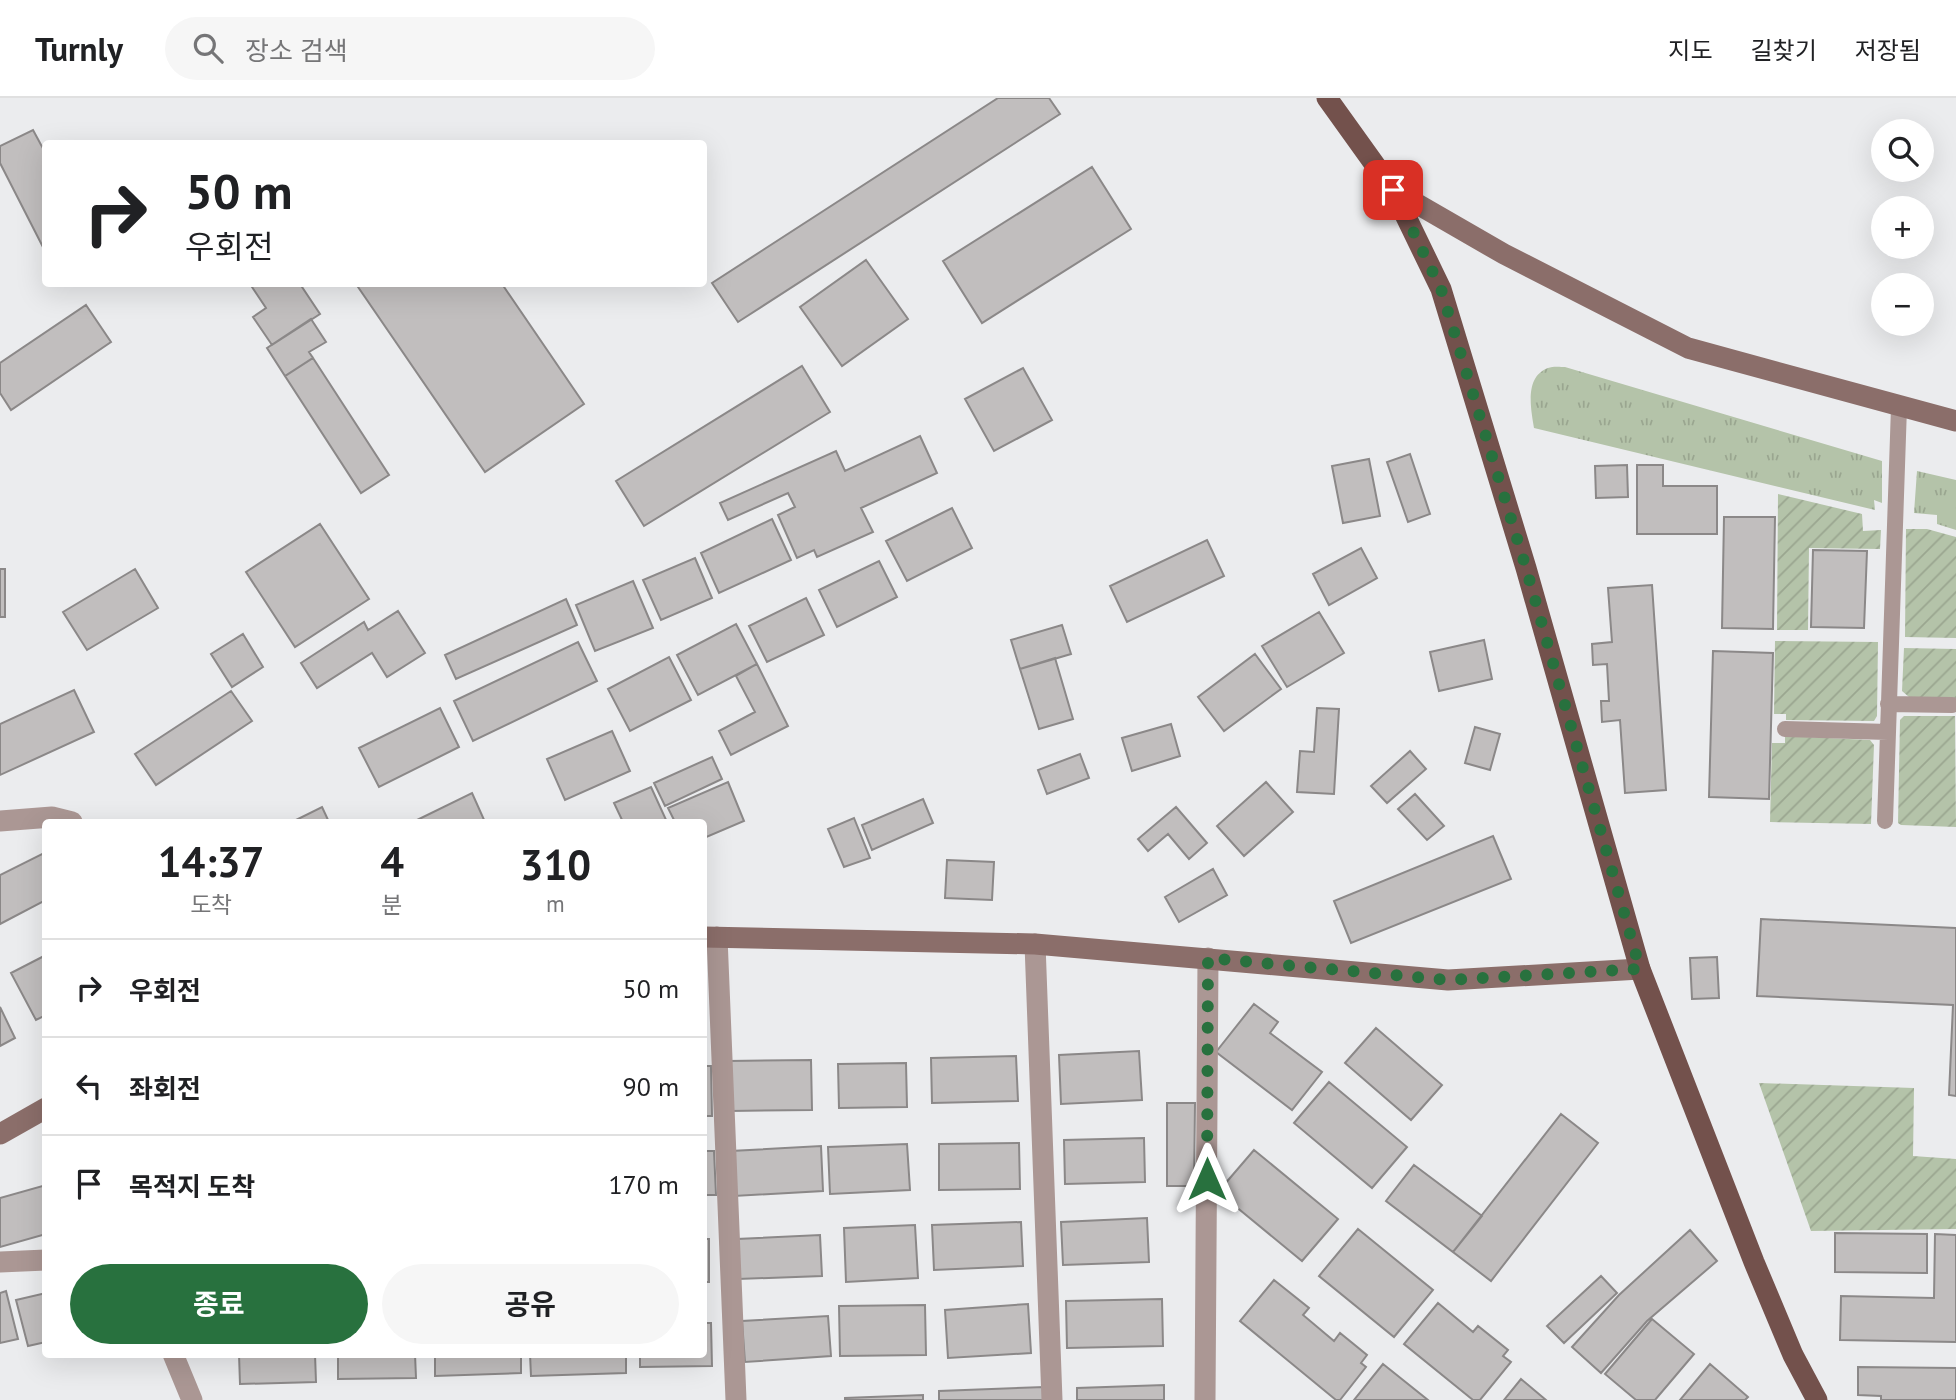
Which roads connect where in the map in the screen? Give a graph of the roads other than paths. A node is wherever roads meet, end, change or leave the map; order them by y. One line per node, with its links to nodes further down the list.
1 (1327, 98): 2 (main road)
2 (1393, 190): 3 (main road); 15 (main road)
3 (1899, 407): 4 (main road); 5 (lane)
4 (1956, 421)
5 (1888, 704): 6 (lane); 8 (lane)
6 (1952, 705)
7 (1785, 729): 8 (lane)
8 (1888, 732): 11 (lane)
9 (60, 819): 10 (street)
10 (0, 821)
11 (1885, 821)
12 (710, 937): 13 (main road); 22 (street)
13 (1035, 944): 14 (main road); 23 (street)
14 (1208, 958): 15 (main road); 24 (street)
15 (1640, 969): 25 (main road)
16 (42, 1110): 17 (main road)
17 (0, 1134)
18 (42, 1259): 19 (street)
19 (0, 1262)
20 (175, 1358): 21 (street)
21 (192, 1400)
22 (736, 1400)
23 (1052, 1400)
24 (1205, 1400)
25 (1817, 1400)

